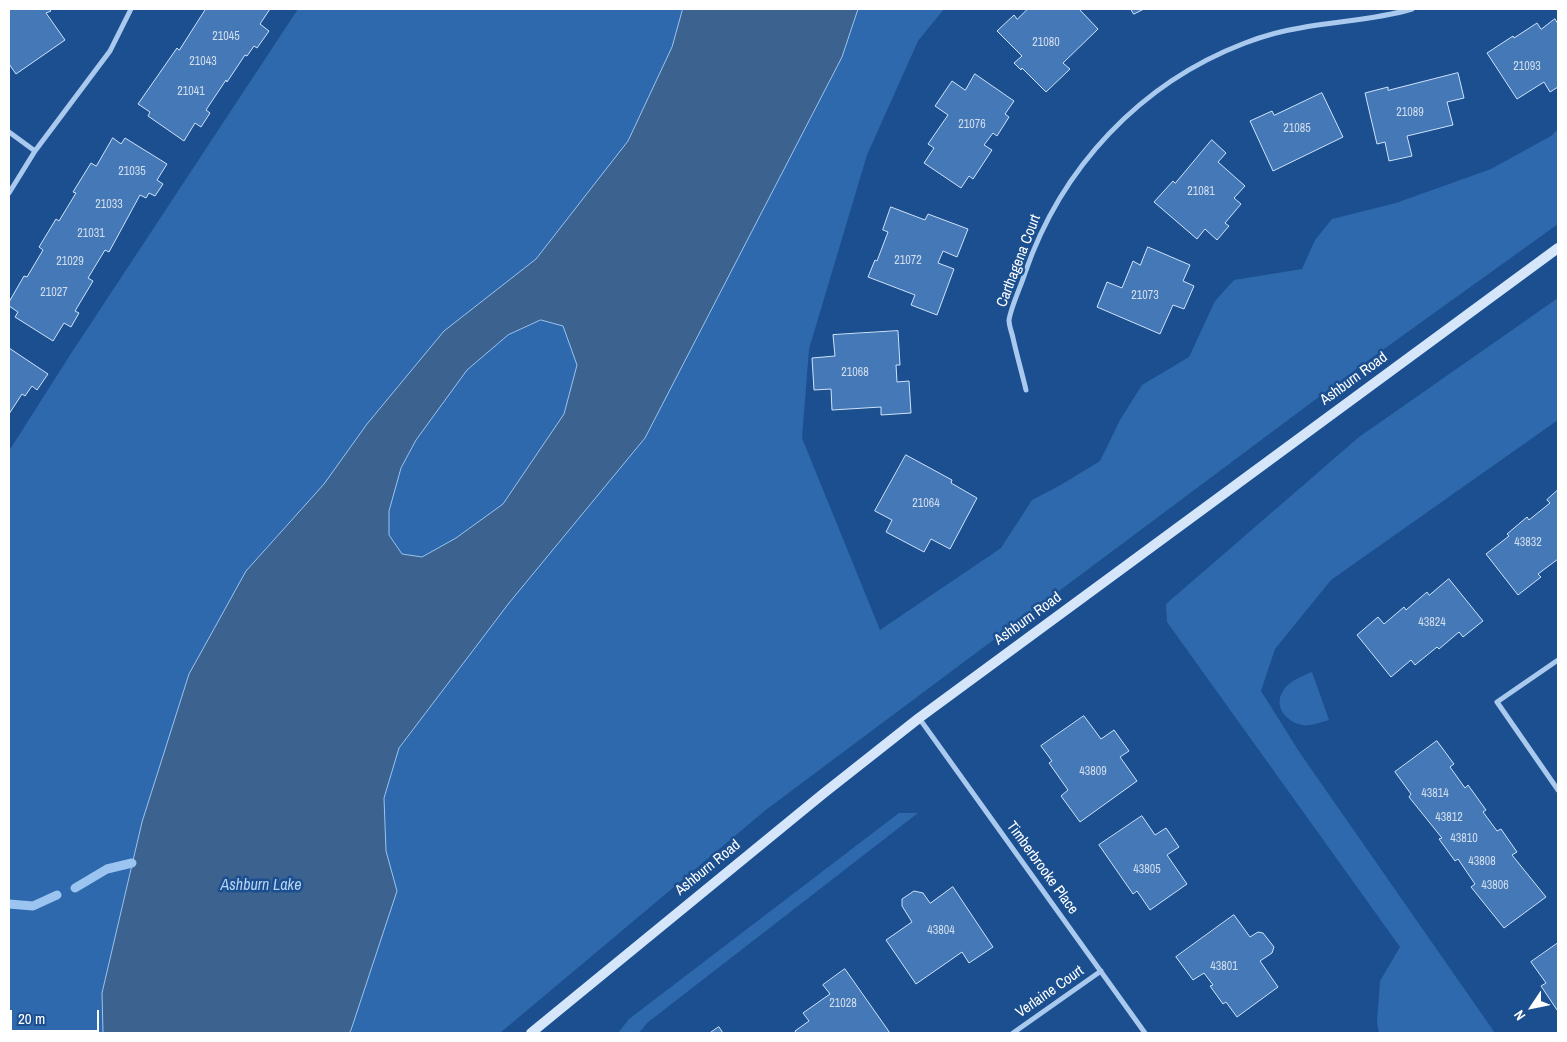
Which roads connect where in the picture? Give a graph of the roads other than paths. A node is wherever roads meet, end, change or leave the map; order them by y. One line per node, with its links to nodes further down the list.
1 (132, 9): 4 (street)
2 (1412, 9): 7 (street, Carthagena Court)
3 (9, 132): 4 (street)
4 (35, 151): 5 (street)
5 (9, 193)
6 (1558, 248): 9 (main road, Ashburn Road)
7 (1026, 390)
8 (1558, 660): 10 (street)
9 (919, 718): 11 (street, Timberbrooke Place); 12 (main road, Ashburn Road)
10 (1558, 790)
11 (1101, 971): 13 (street, Verlaine Court); 14 (street, Timberbrooke Place)
12 (531, 1033)
13 (1013, 1033)
14 (1145, 1033)

